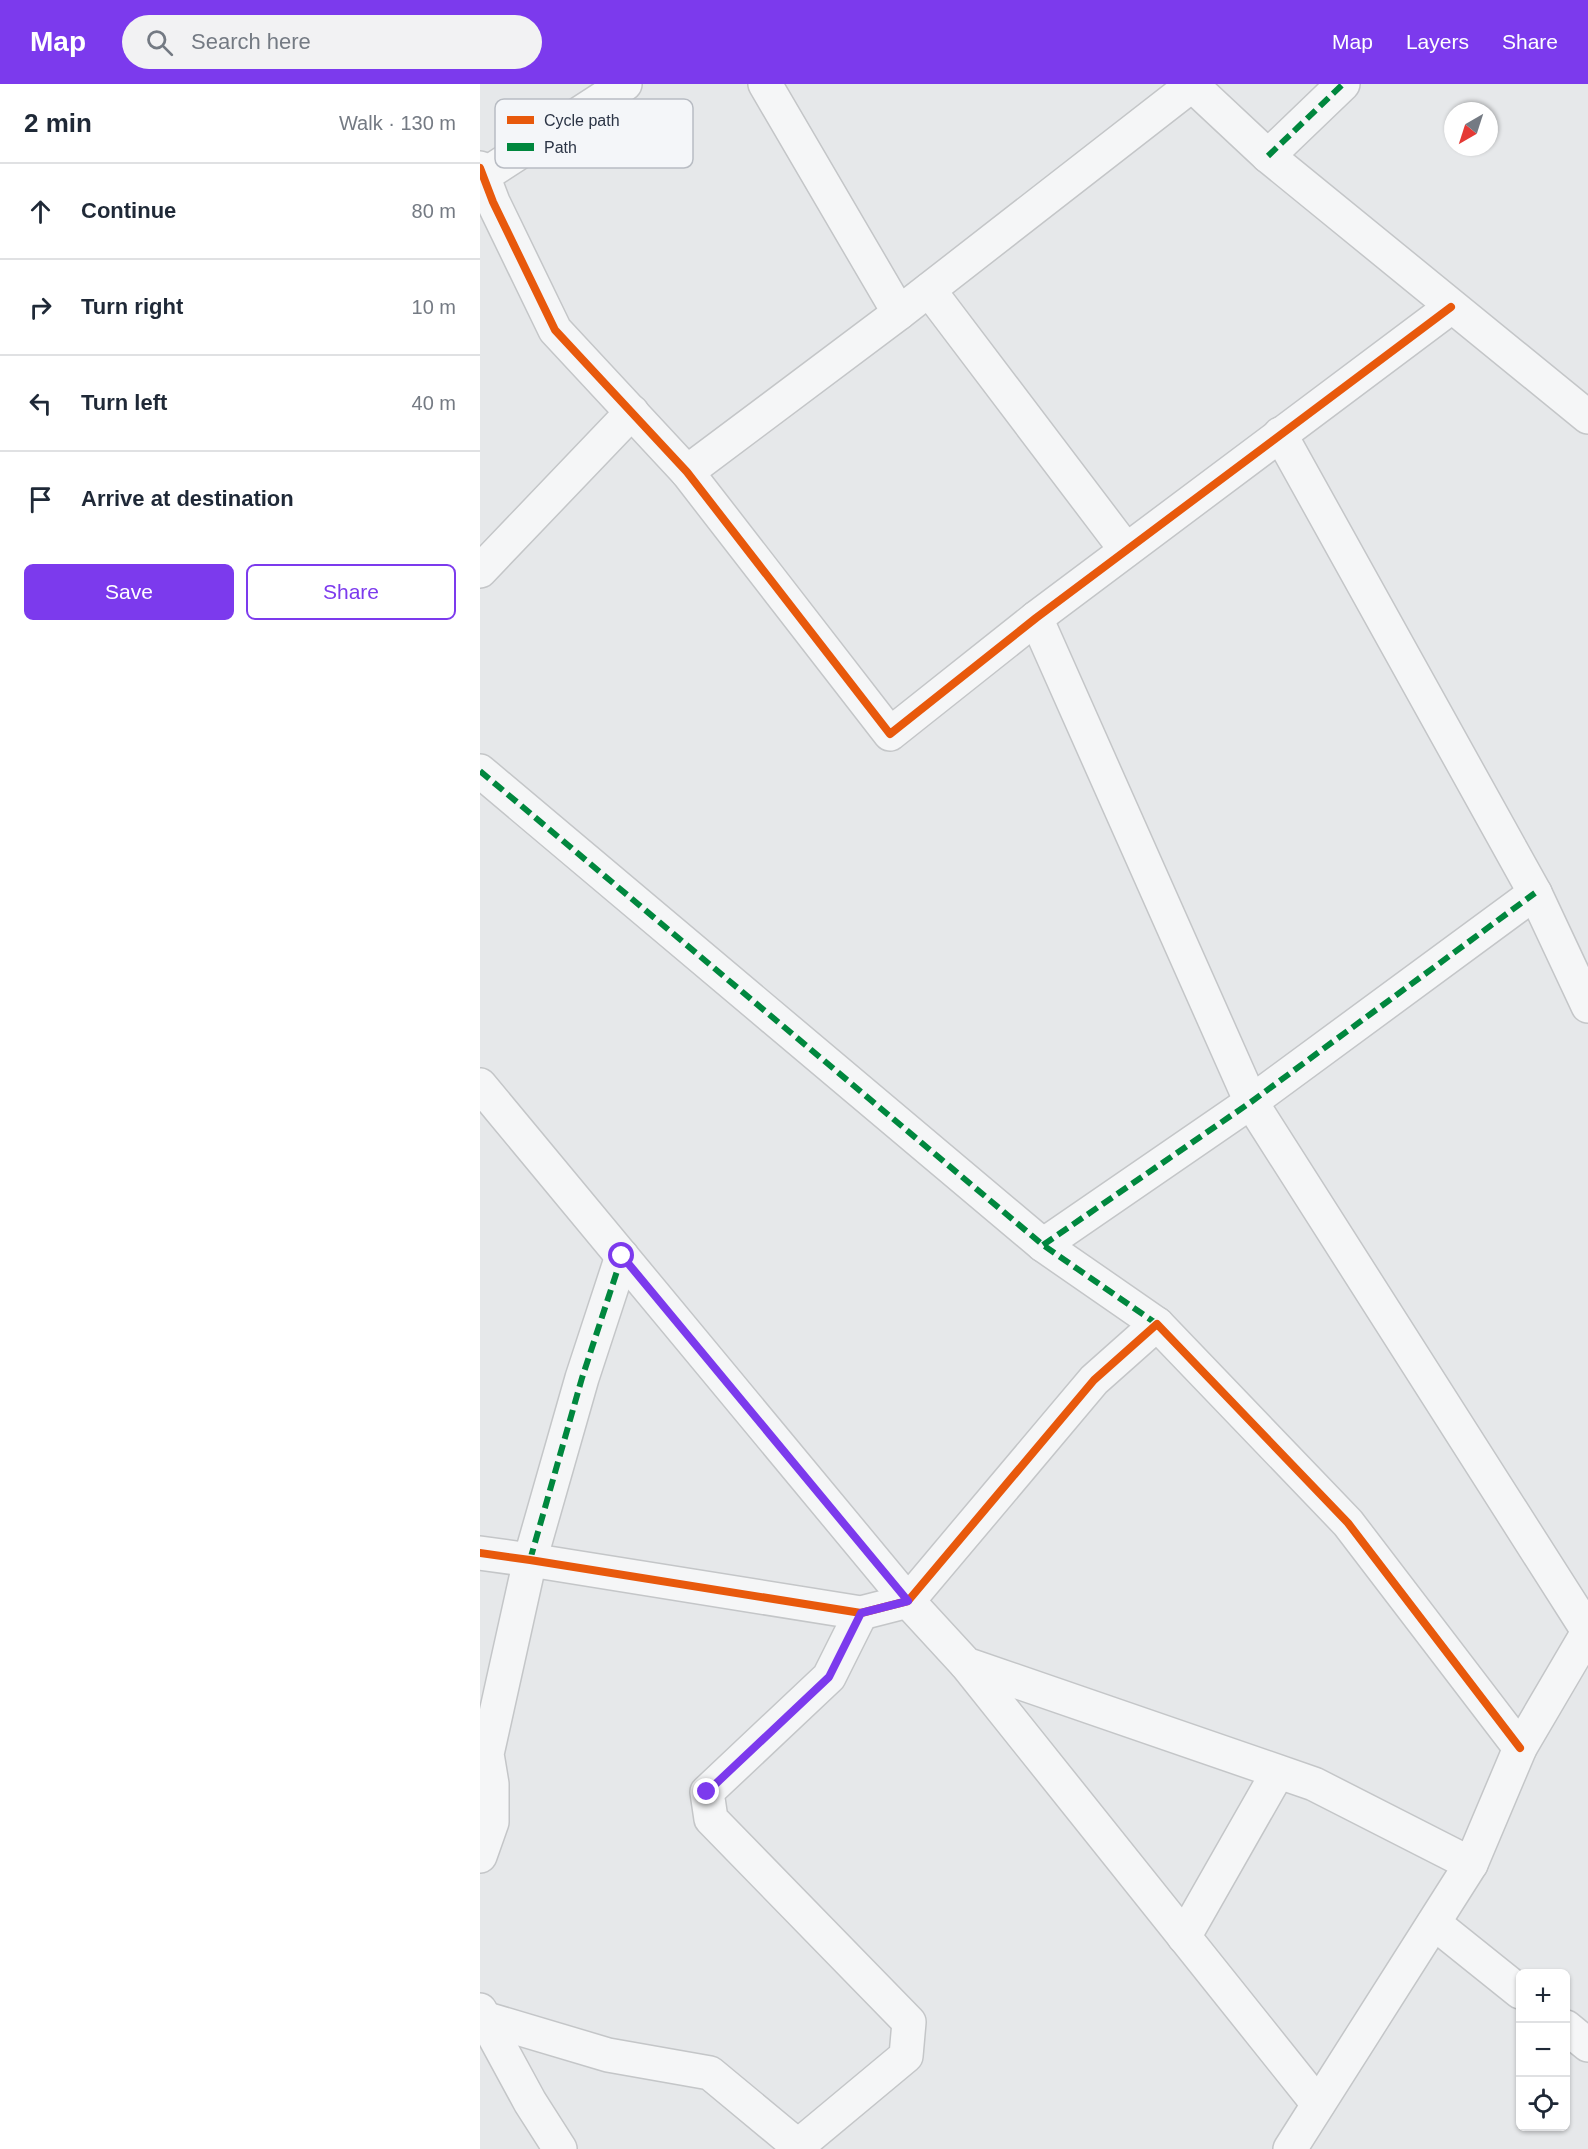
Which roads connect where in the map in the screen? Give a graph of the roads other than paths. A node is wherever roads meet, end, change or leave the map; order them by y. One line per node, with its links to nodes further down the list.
1 (625, 84): 5 (street)
2 (765, 84): 11 (street)
3 (1343, 84): 6 (street)
4 (1192, 85): 6 (street); 9 (street)
5 (601, 99)
6 (1268, 156): 10 (street)
7 (495, 164): 8 (street)
8 (482, 172): 12 (street)
9 (929, 290): 11 (street); 16 (street)
10 (1451, 307): 13 (street); 14 (street)
11 (899, 314): 15 (street)
12 (632, 412): 15 (street); 17 (street)
13 (1588, 417)
14 (1280, 434): 16 (street); 20 (street)
15 (687, 471): 18 (street)
16 (1126, 550): 18 (street)
17 (480, 571)
18 (1036, 618): 23 (street)
19 (480, 771): 24 (street)
20 (1535, 893): 21 (street); 23 (street)
21 (1588, 1006)
22 (480, 1085): 25 (street)
23 (1251, 1102): 24 (street); 31 (street)
24 (1043, 1245): 26 (street)
25 (622, 1256): 28 (street); 29 (street)
26 (1157, 1324): 29 (street); 33 (street)
27 (480, 1553): 28 (street)
28 (530, 1560): 30 (street); 35 (street)
29 (908, 1601): 30 (street); 32 (street)
30 (861, 1613): 44 (street)
31 (1588, 1631): 33 (street)
32 (966, 1664): 34 (street); 38 (street)
33 (1520, 1748): 36 (street)
34 (1278, 1772): 36 (street); 38 (street)
35 (480, 1856)
36 (1471, 1864): 37 (street)
37 (1434, 1923): 39 (street); 43 (street)
38 (1184, 1937): 43 (street)
39 (1516, 1988)
40 (483, 2015): 44 (street); 45 (street)
41 (1570, 2030): 42 (street)
42 (1588, 2045)
43 (1318, 2103): 46 (street)
44 (799, 2148)
45 (560, 2149)
46 (1290, 2149)

